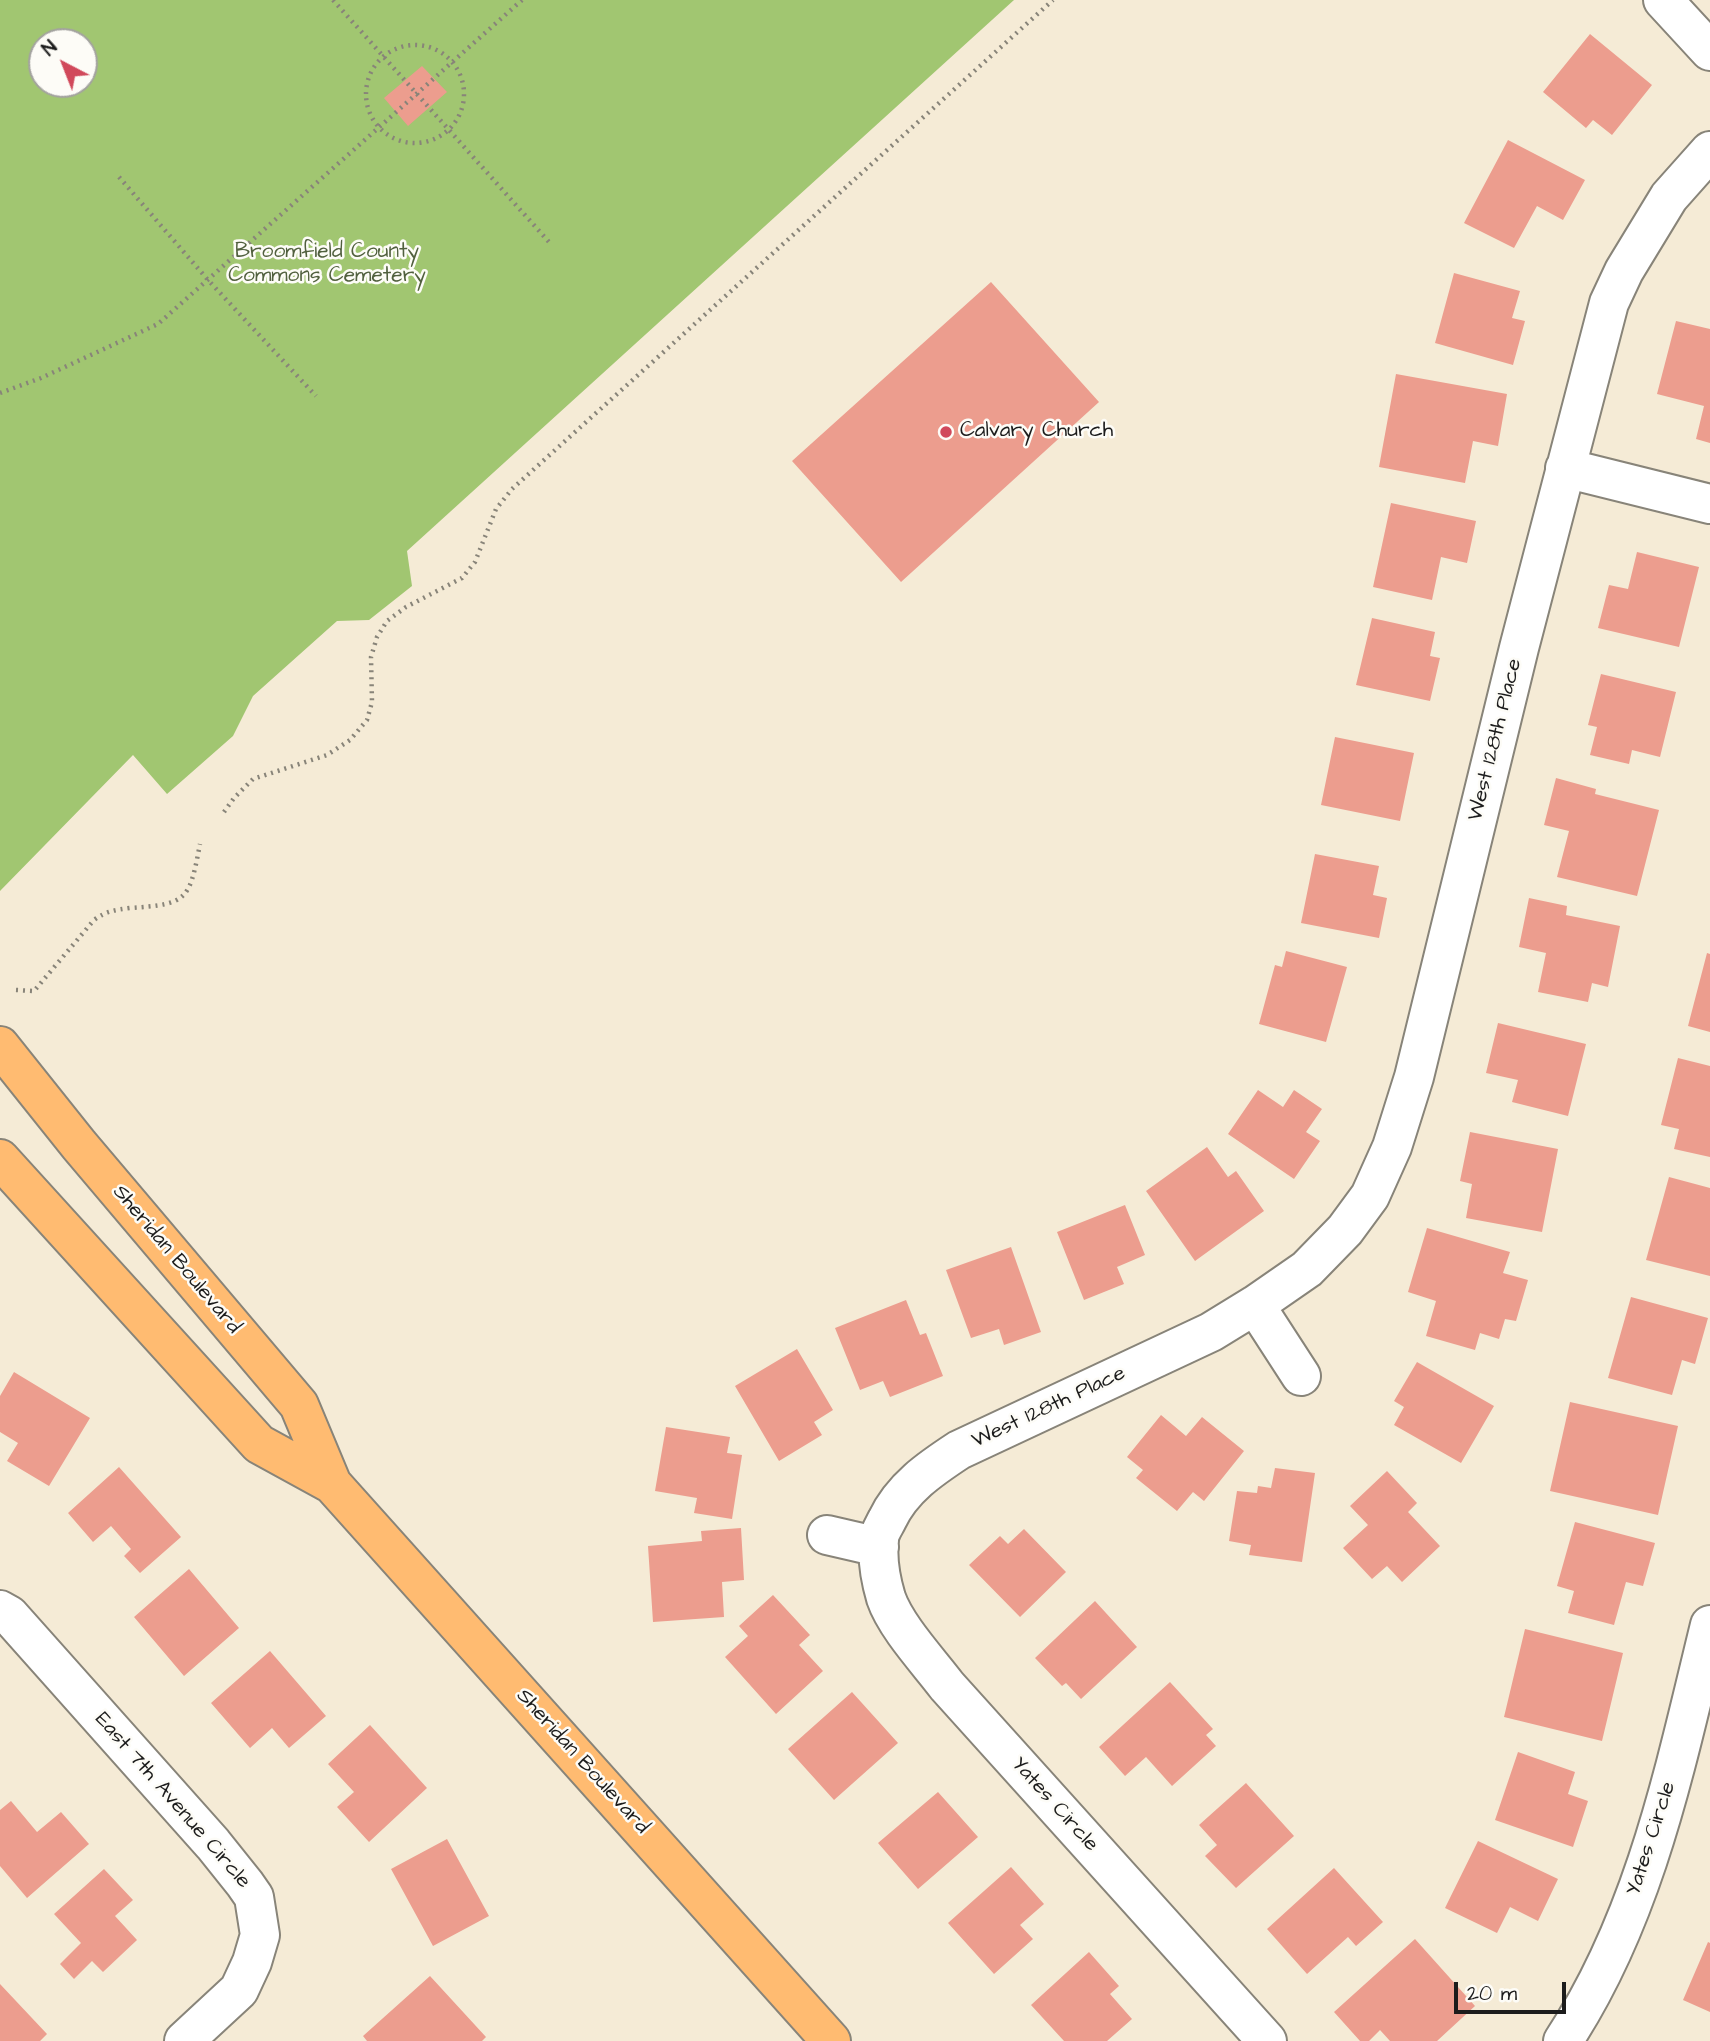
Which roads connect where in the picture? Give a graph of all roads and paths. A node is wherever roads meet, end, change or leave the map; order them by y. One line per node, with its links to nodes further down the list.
1 (333, 0): 6 (path)
2 (522, 0): 7 (path)
3 (1053, 0): 19 (path)
4 (1663, 0): 5 (street)
5 (1710, 51)
6 (383, 57): 7 (path); 8 (path); 9 (path)
7 (453, 62): 8 (path); 10 (path)
8 (416, 95): 9 (path); 10 (path)
9 (378, 128): 10 (path); 14 (path)
10 (449, 131): 13 (path)
11 (1710, 151): 17 (street, West 128th Place)
12 (119, 177): 14 (path)
13 (550, 242)
14 (208, 280): 15 (path); 16 (path)
15 (0, 393)
16 (316, 396)
17 (1565, 468): 18 (street); 24 (street, West 128th Place)
18 (1710, 504)
19 (224, 812)
20 (200, 844): 21 (path)
21 (16, 990)
22 (0, 1046): 26 (main road, Sheridan Boulevard)
23 (0, 1159): 26 (main road, Sheridan Boulevard)
24 (1255, 1305): 25 (street); 28 (street, West 128th Place)
25 (1301, 1376)
26 (332, 1484): 33 (main road, Sheridan Boulevard)
27 (827, 1535): 28 (street)
28 (879, 1547): 34 (street, Yates Circle)
29 (0, 1610): 32 (street, East 7th Avenue Circle)
30 (1710, 1625): 31 (street, Yates Circle)
31 (1697, 1735): 35 (street, Yates Circle)
32 (184, 2041)
33 (831, 2041)
34 (1267, 2041)
35 (1563, 2041)

